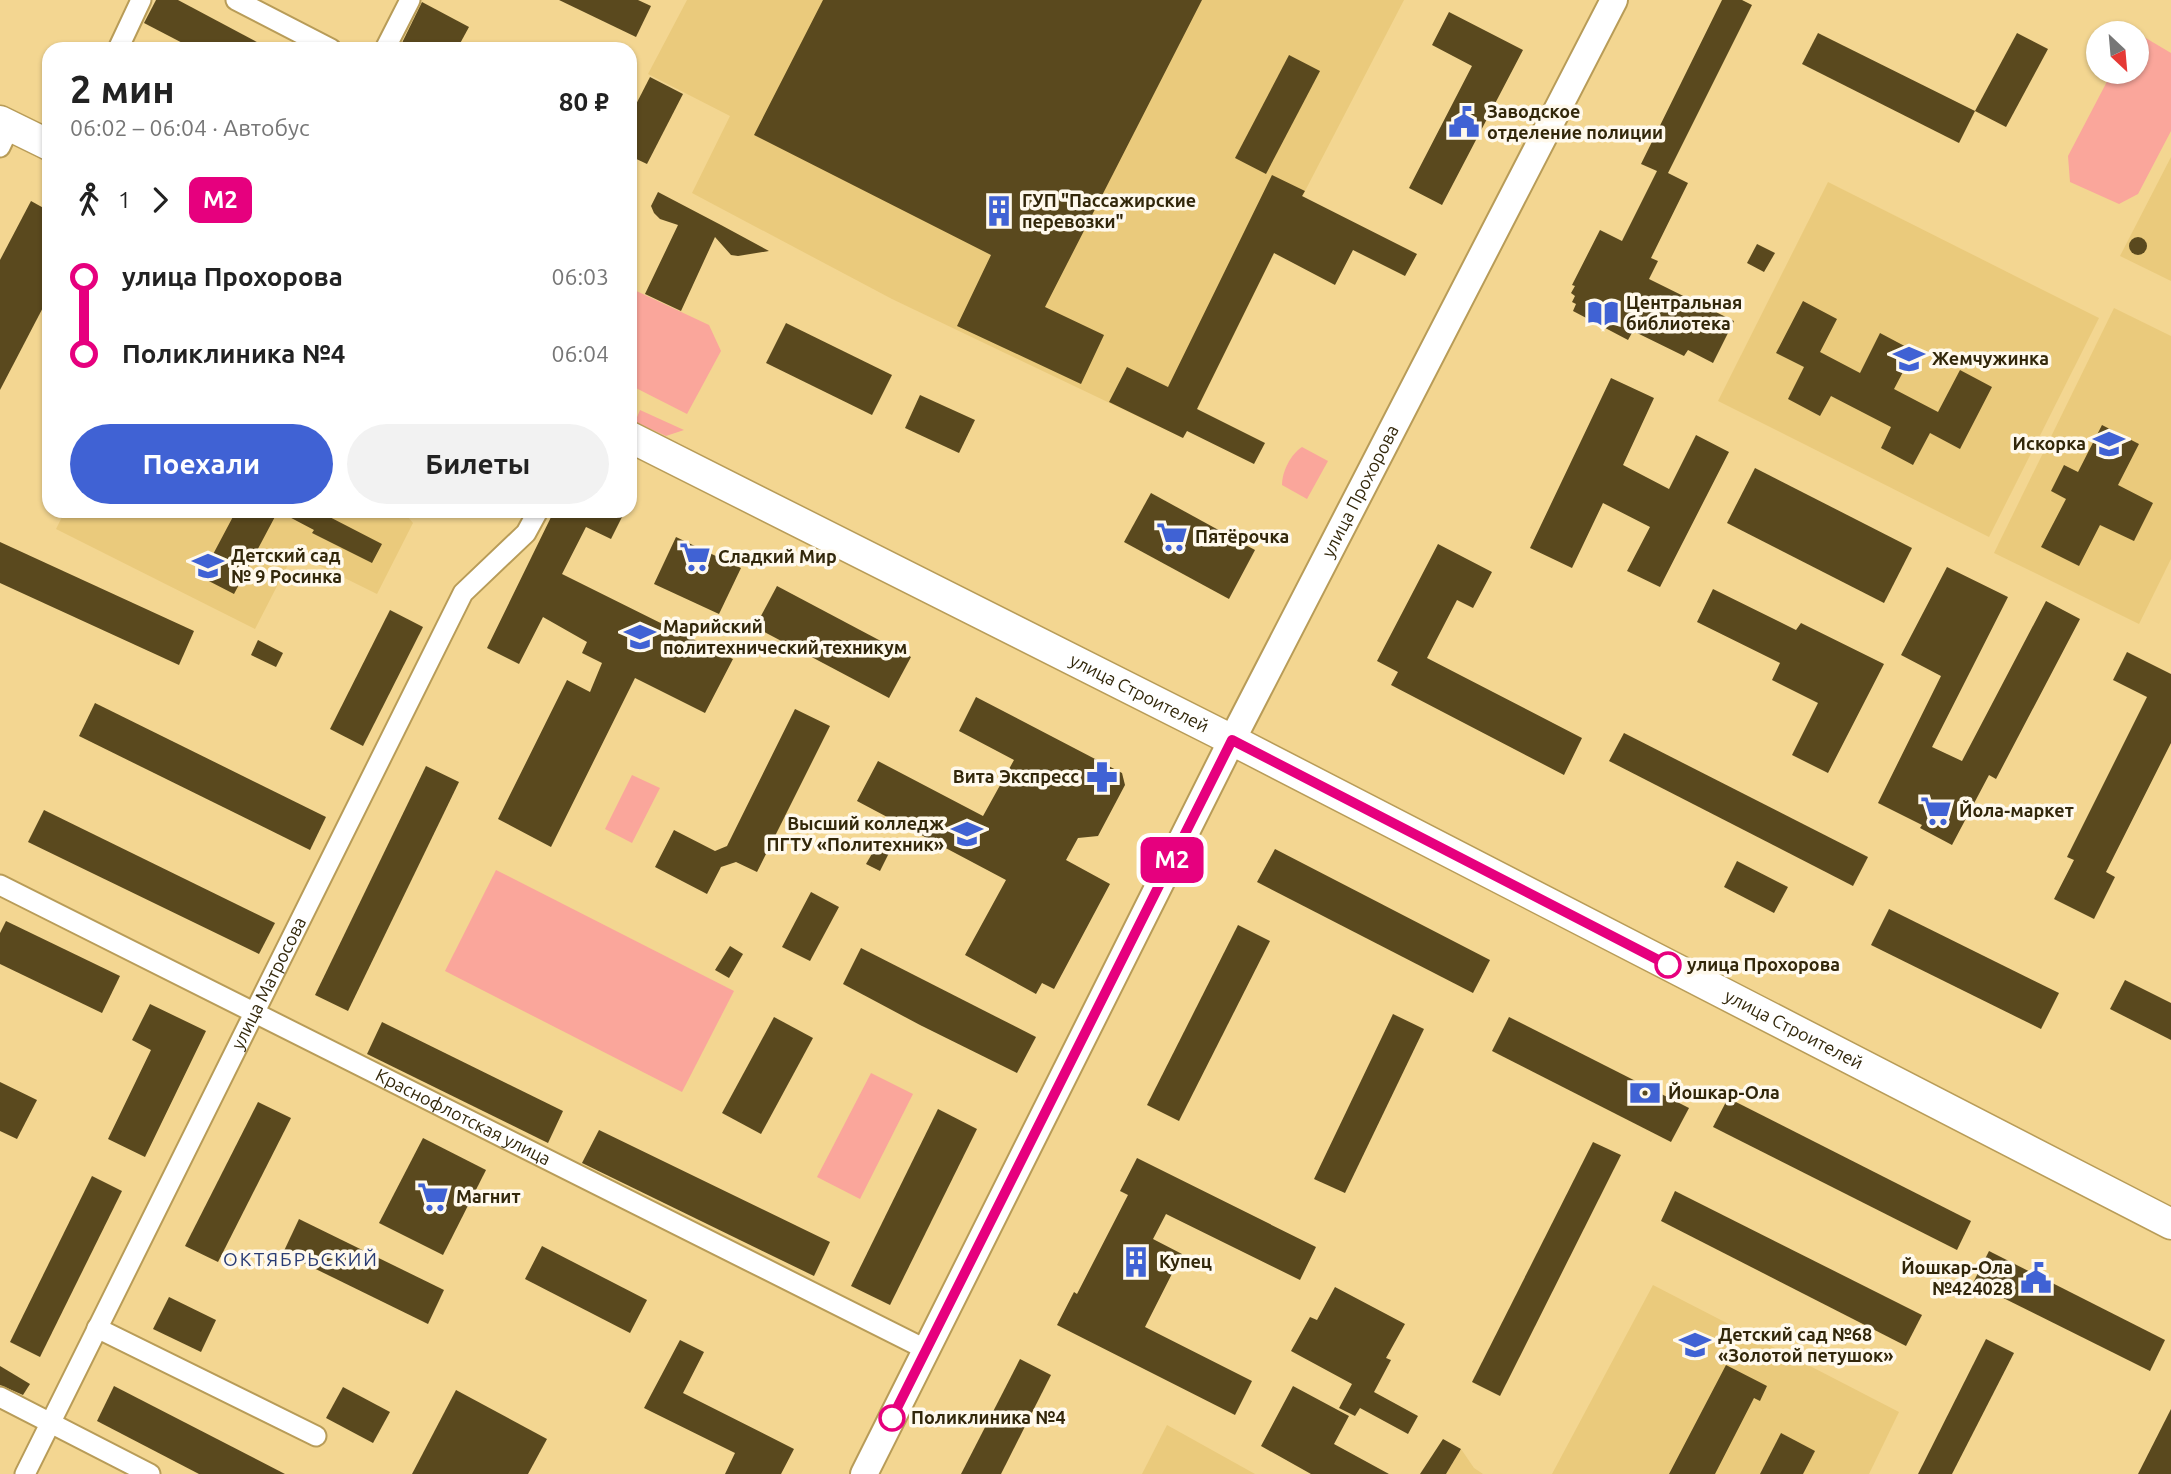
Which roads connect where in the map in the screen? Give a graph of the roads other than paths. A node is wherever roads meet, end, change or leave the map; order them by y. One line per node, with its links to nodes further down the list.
1 (141, 0): 5 (street)
2 (236, 0): 6 (street)
3 (410, 0): 7 (street)
4 (1614, 0): 12 (street, улица Прохорова)
5 (121, 42)
6 (317, 42)
7 (389, 42)
8 (3, 131): 9 (main road)
9 (42, 143)
10 (637, 441): 12 (main road, улица Строителей)
11 (534, 518): 14 (street, улица Матросова)
12 (1232, 740): 15 (main road, улица Строителей); 17 (street, улица Прохорова)
13 (0, 885): 14 (street, Краснофлотская улица)
14 (254, 1013): 16 (street, улица Матросова); 17 (street, Краснофлотская улица)
15 (2171, 1224)
16 (97, 1328): 19 (street, улица Матросова); 20 (street)
17 (927, 1350): 23 (street, улица Прохорова)
18 (0, 1398): 19 (street)
19 (50, 1423): 21 (street, улица Матросова); 22 (street)
20 (316, 1436)
21 (25, 1474)
22 (150, 1474)
23 (864, 1474)

